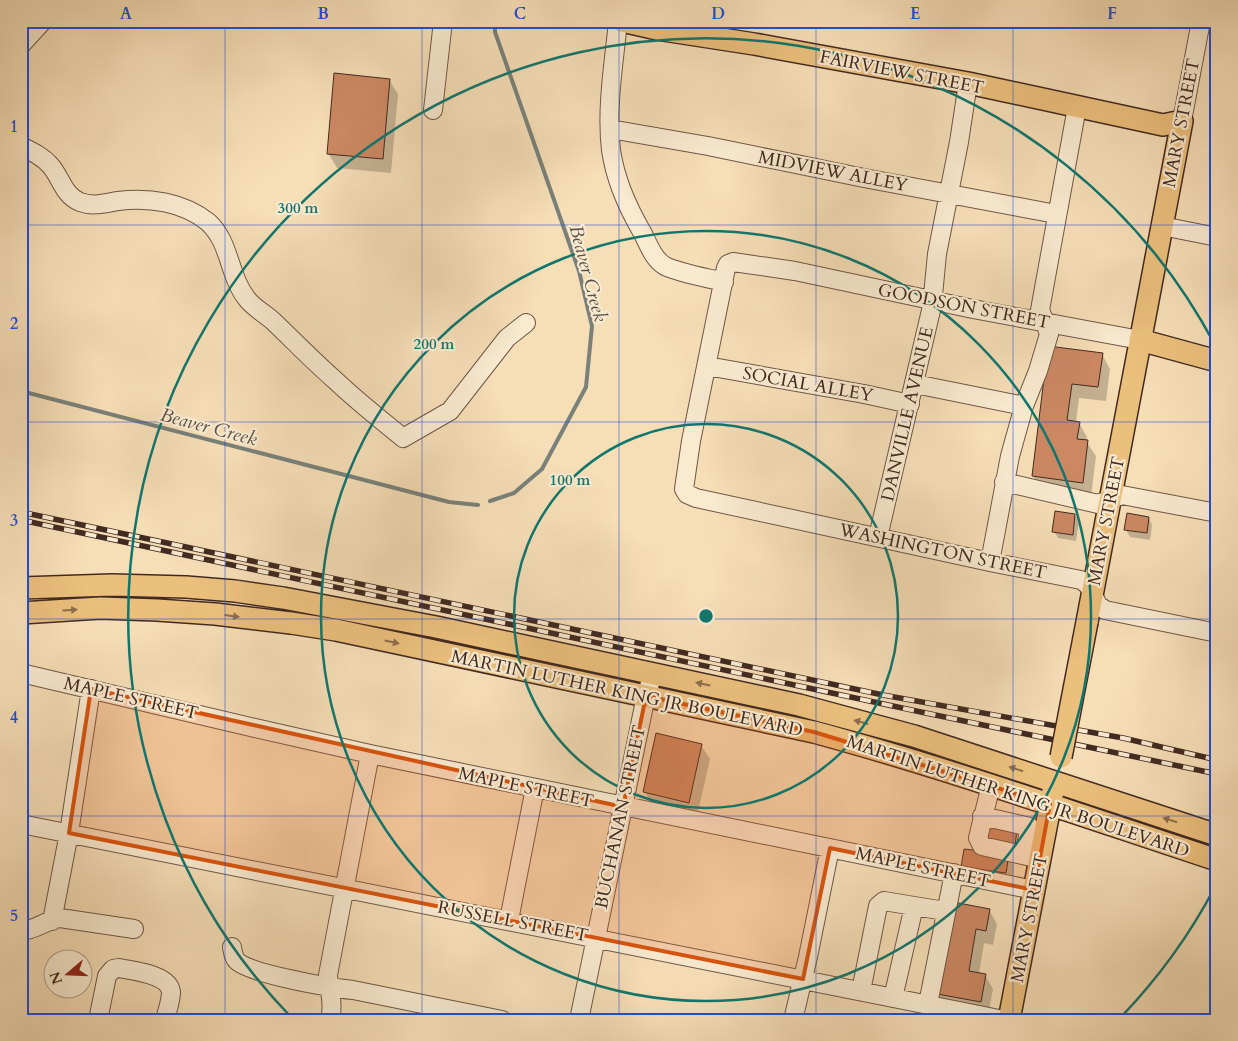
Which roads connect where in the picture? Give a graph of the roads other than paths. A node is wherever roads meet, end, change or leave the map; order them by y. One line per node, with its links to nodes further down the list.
1 (43, 21): 6 (street)
2 (442, 21): 9 (street)
3 (618, 21): 11 (street)
4 (622, 21): 7 (main road, FAIRVIEW STREET)
5 (1200, 21): 10 (street, MARY STREET)
6 (21, 45)
7 (968, 84): 8 (main road, FAIRVIEW STREET); 13 (street, DANVILLE AVENUE)
8 (1077, 107): 10 (main road, FAIRVIEW STREET); 14 (street)
9 (433, 110)
10 (1182, 121): 15 (main road, MARY STREET)
11 (610, 129): 13 (street, MIDVIEW ALLEY); 17 (street)
12 (21, 146): 20 (street)
13 (948, 194): 14 (street, MIDVIEW ALLEY); 18 (street, DANVILLE AVENUE)
14 (1056, 214): 19 (street)
15 (1162, 226): 16 (street); 21 (main road, MARY STREET)
16 (1217, 237)
17 (724, 282): 18 (street, GOODSON STREET); 23 (street)
18 (933, 300): 19 (street, GOODSON STREET); 24 (street, DANVILLE AVENUE)
19 (1045, 322): 21 (street, GOODSON STREET); 26 (street)
20 (526, 323)
21 (1140, 340): 22 (main road, GOODSON STREET); 28 (main road, MARY STREET)
22 (1217, 360)
23 (707, 366): 25 (street, SOCIAL ALLEY); 30 (street, WASHINGTON STREET)
24 (915, 384): 25 (street, DANVILLE AVENUE); 26 (street)
25 (910, 404): 30 (street, DANVILLE AVENUE)
26 (1024, 406): 27 (street)
27 (1004, 482): 28 (street); 31 (street)
28 (1110, 500): 29 (street); 33 (main road, MARY STREET)
29 (1217, 513)
30 (878, 538): 31 (street, WASHINGTON STREET)
31 (990, 562): 33 (street, WASHINGTON STREET)
32 (21, 588): 37 (main road, MARTIN LUTHER KING JR BOULEVARD)
33 (1092, 593): 35 (street, WASHINGTON STREET); 41 (main road, MARY STREET, bridge)
34 (21, 613): 39 (main road, MARTIN LUTHER KING JR BOULEVARD, one-way to 39)
35 (1217, 633)
36 (21, 673): 38 (street, MAPLE STREET)
37 (653, 674): 39 (street, BUCHANAN STREET); 41 (main road, MARTIN LUTHER KING JR BOULEVARD, one-way to 37)
38 (92, 689): 40 (street, MAPLE STREET); 48 (street)
39 (646, 696): 42 (main road, MARTIN LUTHER KING JR BOULEVARD); 45 (street, BUCHANAN STREET)
40 (370, 754): 43 (street, MAPLE STREET); 54 (street)
41 (1055, 782): 44 (main road, MARY STREET); 49 (main road, MARTIN LUTHER KING JR BOULEVARD, one-way to 41)
42 (991, 785): 44 (main road, MARTIN LUTHER KING JR BOULEVARD); 46 (street)
43 (536, 788): 45 (street, MAPLE STREET); 59 (street)
44 (1050, 804): 51 (main road, MARY STREET); 52 (main road, MARTIN LUTHER KING JR BOULEVARD)
45 (623, 807): 50 (street, MAPLE STREET); 62 (street, BUCHANAN STREET)
46 (982, 816): 51 (street); 51 (street)
47 (21, 824): 48 (street, RUSSELL STREET)
48 (69, 833): 54 (street, RUSSELL STREET); 58 (street)
49 (1217, 835)
50 (830, 848): 53 (street, MAPLE STREET); 64 (street)
51 (1032, 857): 55 (main road, MARY STREET)
52 (1217, 860)
53 (954, 873): 55 (street, MAPLE STREET); 57 (street)
54 (344, 889): 59 (street, RUSSELL STREET); 65 (street)
55 (1034, 890): 76 (main road, MARY STREET)
56 (914, 906): 57 (street); 66 (street); 67 (street)
57 (945, 911): 68 (street)
58 (52, 920): 60 (street); 61 (street)
59 (509, 920): 62 (street, RUSSELL STREET)
60 (134, 929)
61 (21, 930)
62 (595, 938): 64 (street, RUSSELL STREET); 73 (street, BUCHANAN STREET)
63 (232, 947): 65 (street)
64 (803, 979): 66 (street, RUSSELL STREET); 74 (street)
65 (330, 988): 71 (street); 72 (street)
66 (861, 991): 67 (street, RUSSELL STREET)
67 (893, 998): 68 (street, RUSSELL STREET)
68 (928, 1004): 75 (street, RUSSELL STREET)
69 (98, 1020): 70 (street)
70 (165, 1020)
71 (330, 1020)
72 (502, 1020)
73 (579, 1020)
74 (793, 1020)
75 (1004, 1020)
76 (1009, 1020)

